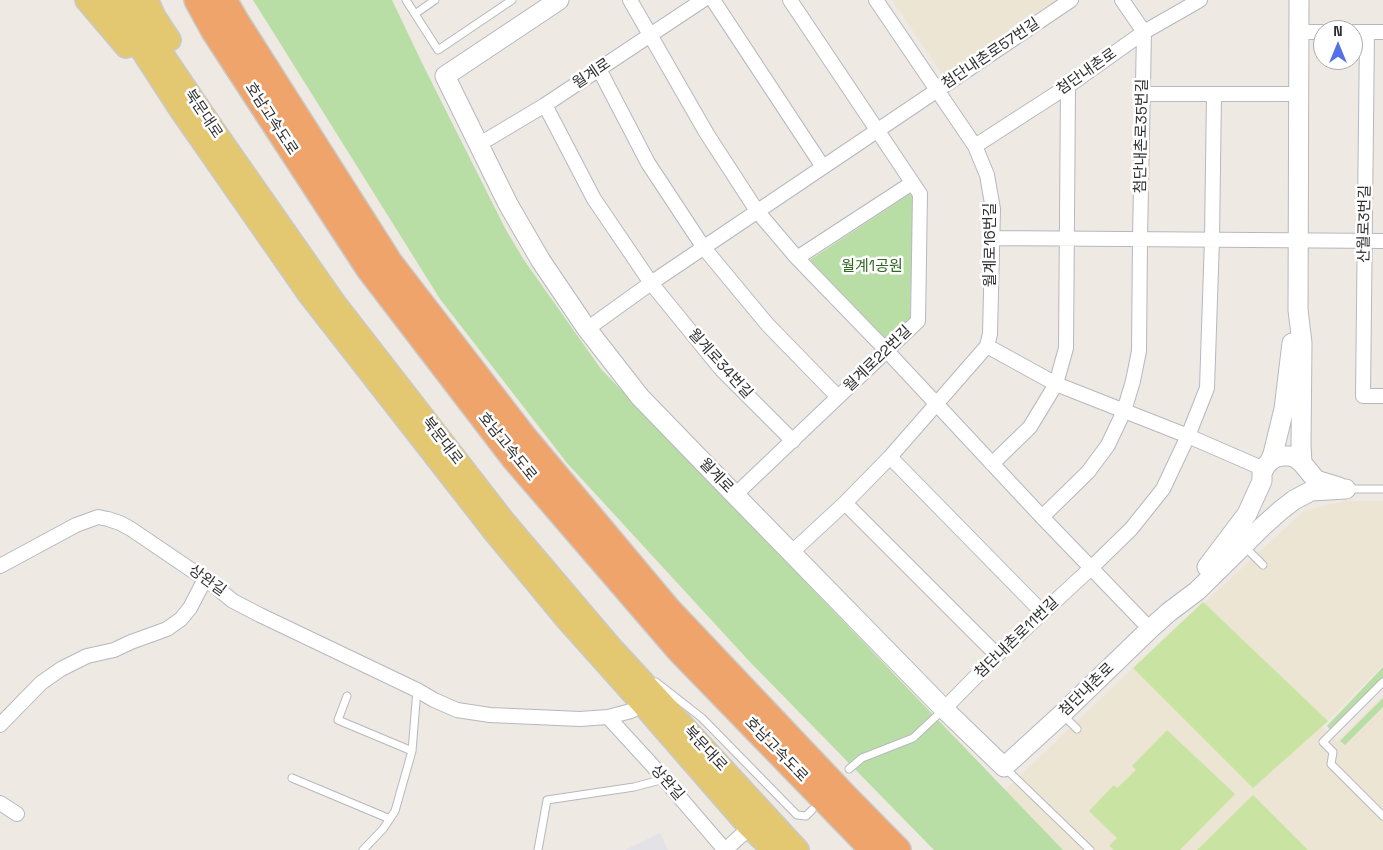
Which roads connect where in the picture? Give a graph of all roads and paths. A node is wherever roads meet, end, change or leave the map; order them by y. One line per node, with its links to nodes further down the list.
1 (86, 0): 35 (main road)
2 (109, 0): 35 (main road, 북문대로)
3 (126, 0): 36 (main road, 북문대로)
4 (147, 0): 36 (main road)
5 (197, 0): 99 (highway, 호남고속도로)
6 (224, 0): 111 (highway, 호남고속도로)
7 (406, 0): 20 (lane)
8 (435, 0): 20 (lane)
9 (512, 0): 20 (lane)
10 (558, 0): 38 (street, 월계로)
11 (630, 0): 27 (street)
12 (703, 0): 27 (street, 월계로)
13 (713, 0): 40 (street)
14 (790, 0): 37 (street)
15 (876, 0): 30 (street, 월계로16번길)
16 (1071, 0): 30 (street, 첨단내촌로57번길)
17 (1122, 0): 21 (street)
18 (1200, 0): 21 (street, 첨단내촌로)
19 (1299, 0): 22 (street)
20 (415, 14)
21 (1144, 32): 29 (street, 첨단내촌로); 31 (street, 첨단내촌로35번길)
22 (1300, 32): 23 (street); 33 (street)
23 (1313, 32)
24 (1363, 32): 25 (street)
25 (1367, 32): 26 (street); 48 (street, 산월로3번길)
26 (1383, 32)
27 (651, 35): 28 (street, 월계로); 42 (street)
28 (599, 69): 34 (street, 월계로); 50 (street)
29 (1068, 86): 39 (street, 첨단내촌로); 44 (street)
30 (936, 91): 37 (street); 39 (street, 월계로16번길)
31 (1143, 94): 32 (street); 45 (street, 첨단내촌로35번길)
32 (1214, 94): 33 (street); 46 (street)
33 (1299, 94): 47 (street)
34 (546, 105): 38 (street, 월계로); 52 (street, 월계로34번길)
35 (182, 111): 87 (main road, 북문대로)
36 (212, 128): 82 (main road, 북문대로)
37 (878, 131): 40 (street); 41 (street, 월계로22번길)
38 (478, 145): 54 (street, 월계로)
39 (975, 146): 43 (street, 월계로16번길)
40 (823, 167): 42 (street)
41 (912, 183): 51 (street); 56 (street, 월계로22번길)
42 (757, 212): 50 (street); 51 (street)
43 (993, 238): 44 (street); 55 (street, 월계로16번길)
44 (1067, 238): 45 (street); 57 (street)
45 (1140, 239): 46 (street); 61 (street, 첨단내촌로35번길)
46 (1212, 240): 47 (street); 62 (street)
47 (1298, 240): 48 (street); 53 (street)
48 (1365, 241): 49 (street); 58 (street, 산월로3번길)
49 (1383, 241)
50 (704, 248): 52 (street); 59 (street)
51 (798, 258): 56 (street)
52 (651, 283): 54 (street); 63 (street, 월계로34번길)
53 (1298, 310): 66 (street); 67 (street)
54 (587, 329): 70 (street, 월계로)
55 (987, 346): 57 (street); 60 (street)
56 (887, 351): 59 (street, 월계로22번길); 60 (street)
57 (1056, 384): 61 (street); 65 (street)
58 (1383, 396)
59 (838, 397): 63 (street, 월계로22번길)
60 (936, 404): 64 (street); 65 (street)
61 (1124, 411): 62 (street); 73 (street)
62 (1188, 436): 67 (street); 78 (street, 첨단내촌로11번길)
63 (793, 441): 70 (street, 월계로22번길)
64 (890, 457): 72 (street); 80 (street)
65 (992, 464): 73 (street)
66 (1304, 466): 67 (street); 68 (street); 71 (street)
67 (1265, 470): 71 (street); 74 (street)
68 (1346, 489): 69 (lane); 71 (street)
69 (1383, 489)
70 (735, 495): 75 (street, 월계로)
71 (1297, 498): 74 (street)
72 (845, 503): 75 (street); 83 (street)
73 (1042, 516): 78 (street)
74 (1238, 540): 76 (lane); 81 (street, 첨단내촌로)
75 (792, 552): 88 (street, 월계로)
76 (1263, 565)
77 (0, 566): 79 (street, 상완길)
78 (1091, 568): 80 (street, 첨단내촌로11번길); 81 (street)
79 (205, 579): 85 (street, 상완길); 91 (street)
80 (1042, 612): 83 (street, 첨단내촌로11번길)
81 (1150, 629): 89 (street, 첨단내촌로)
82 (612, 648): 99 (lane); 103 (main road, 북문대로)
83 (997, 655): 88 (street, 첨단내촌로11번길)
84 (1383, 682): 101 (lane)
85 (417, 690): 90 (street, 상완길); 93 (lane)
86 (347, 696): 93 (lane)
87 (642, 704): 90 (street, 상완길); 103 (main road, 북문대로)
88 (944, 709): 94 (street, 월계로); 95 (lane)
89 (1062, 714): 92 (lane); 94 (street, 첨단내촌로)
90 (608, 717): 97 (street, 상완길)
91 (0, 725)
92 (1077, 729)
93 (412, 751): 102 (lane)
94 (1004, 767): 112 (lane)
95 (849, 769)
96 (292, 778): 102 (lane)
97 (664, 779): 105 (lane); 106 (street, 상완길)
98 (0, 803): 100 (street)
99 (821, 809): 109 (highway); 110 (highway, 호남고속도로)
100 (17, 814)
101 (1383, 816)
102 (390, 819): 104 (lane)
103 (757, 821): 106 (street); 107 (main road, 북문대로); 108 (main road, 북문대로)
104 (363, 850)
105 (538, 850)
106 (725, 850)
107 (773, 850)
108 (798, 850)
109 (864, 850)
110 (873, 850)
111 (898, 850)
112 (1090, 850)

